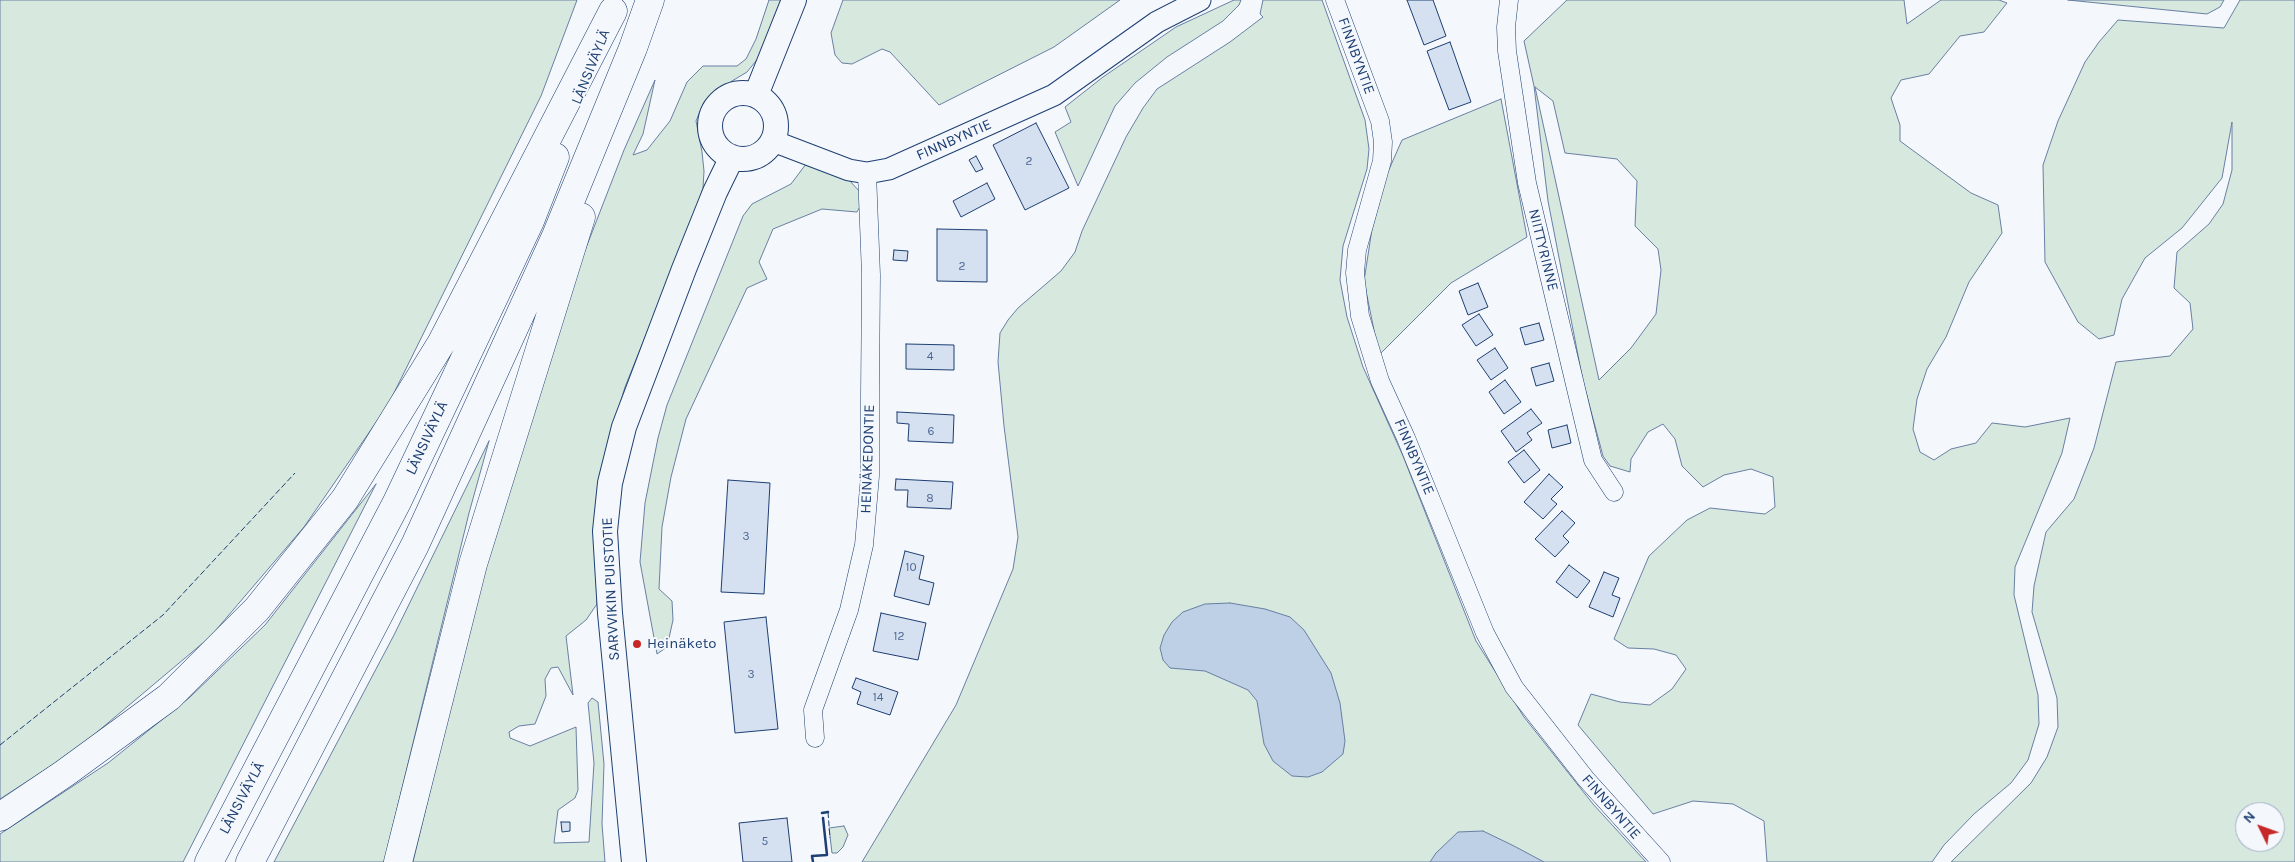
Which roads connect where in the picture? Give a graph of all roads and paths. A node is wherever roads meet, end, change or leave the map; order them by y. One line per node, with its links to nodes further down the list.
1 (650, 0): 7 (highway)
2 (794, 0): 8 (main road)
3 (1200, 0): 11 (street, FINNBYNTIE)
4 (1335, 0): 19 (street, FINNBYNTIE)
5 (1509, 0): 12 (street, NIITTYRINNE)
6 (615, 5): 14 (highway); 15 (highway, LÄNSIVÄYLÄ)
7 (633, 48): 16 (highway); 17 (highway)
8 (756, 95): 9 (main road); 10 (main road)
9 (773, 141): 10 (main road); 11 (street, FINNBYNTIE)
10 (732, 157): 18 (main road, SARVVIKIN PUISTOTIE)
11 (867, 173): 13 (street, HEINÄKEDONTIE)
12 (1614, 492)
13 (814, 738)
14 (0, 817)
15 (208, 862)
16 (250, 862)
17 (398, 862)
18 (634, 862)
19 (1661, 862)

